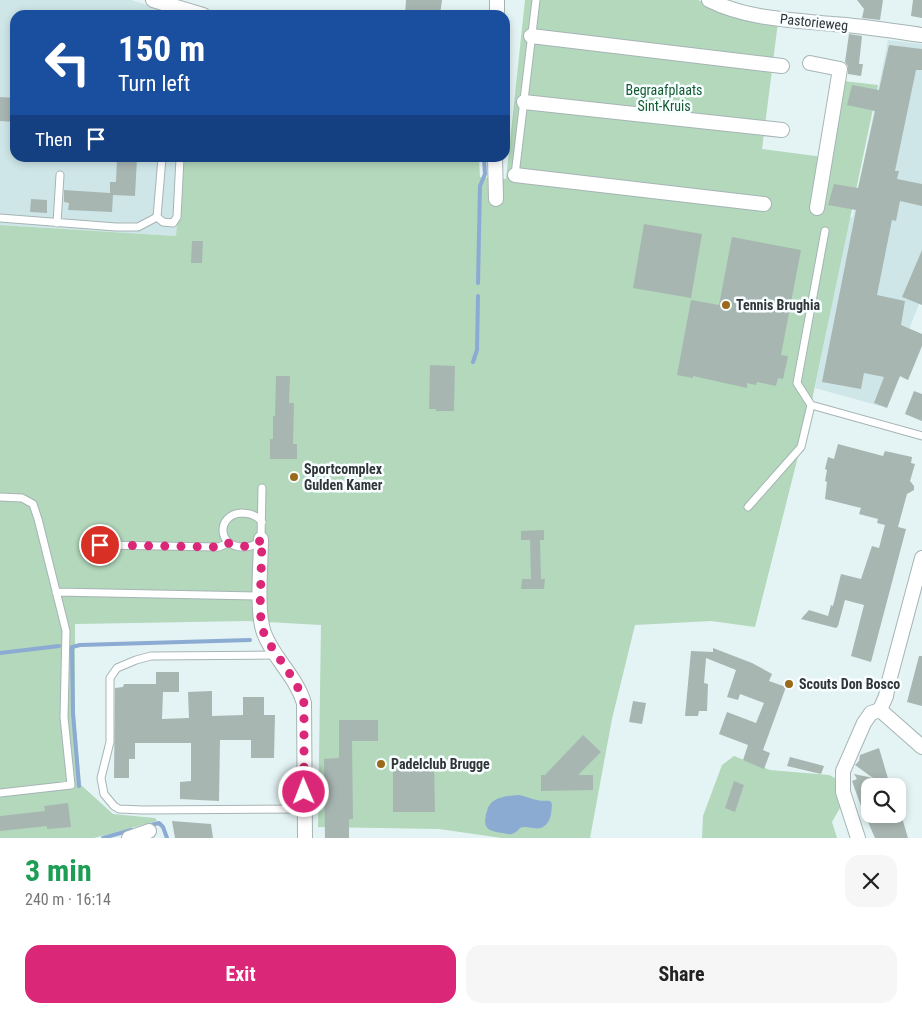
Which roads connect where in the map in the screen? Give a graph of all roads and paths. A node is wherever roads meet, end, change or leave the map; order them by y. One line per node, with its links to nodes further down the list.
1 (153, 0): 4 (street)
2 (536, 0): 6 (lane)
3 (709, 0): 5 (street, Pastorieweg)
4 (176, 10)
5 (922, 35)
6 (532, 36): 8 (street); 9 (lane)
7 (810, 63): 18 (street)
8 (782, 66)
9 (524, 102): 10 (street); 15 (lane)
10 (782, 130)
11 (162, 162): 19 (lane)
12 (180, 162): 19 (lane)
13 (495, 162): 16 (street)
14 (60, 175): 21 (lane)
15 (515, 175): 17 (street)
16 (496, 199)
17 (764, 204)
18 (818, 208)
19 (158, 217): 21 (lane)
20 (0, 218): 21 (lane)
21 (57, 223)
22 (825, 231): 23 (lane)
23 (811, 405): 24 (lane); 27 (lane)
24 (922, 436)
25 (262, 488): 28 (lane)
26 (0, 497): 33 (lane)
27 (748, 507)
28 (262, 522): 29 (lane); 30 (lane)
29 (262, 539): 30 (lane); 34 (street)
30 (228, 543): 31 (lane)
31 (100, 545)
32 (922, 558): 36 (street)
33 (56, 592): 34 (lane); 38 (lane)
34 (260, 596): 35 (street)
35 (277, 655): 39 (street); 39 (lane)
36 (880, 710): 37 (street); 43 (street)
37 (922, 747)
38 (0, 793)
39 (305, 809): 42 (street)
40 (149, 832): 41 (street)
41 (133, 837)
42 (305, 838)
43 (858, 838)

